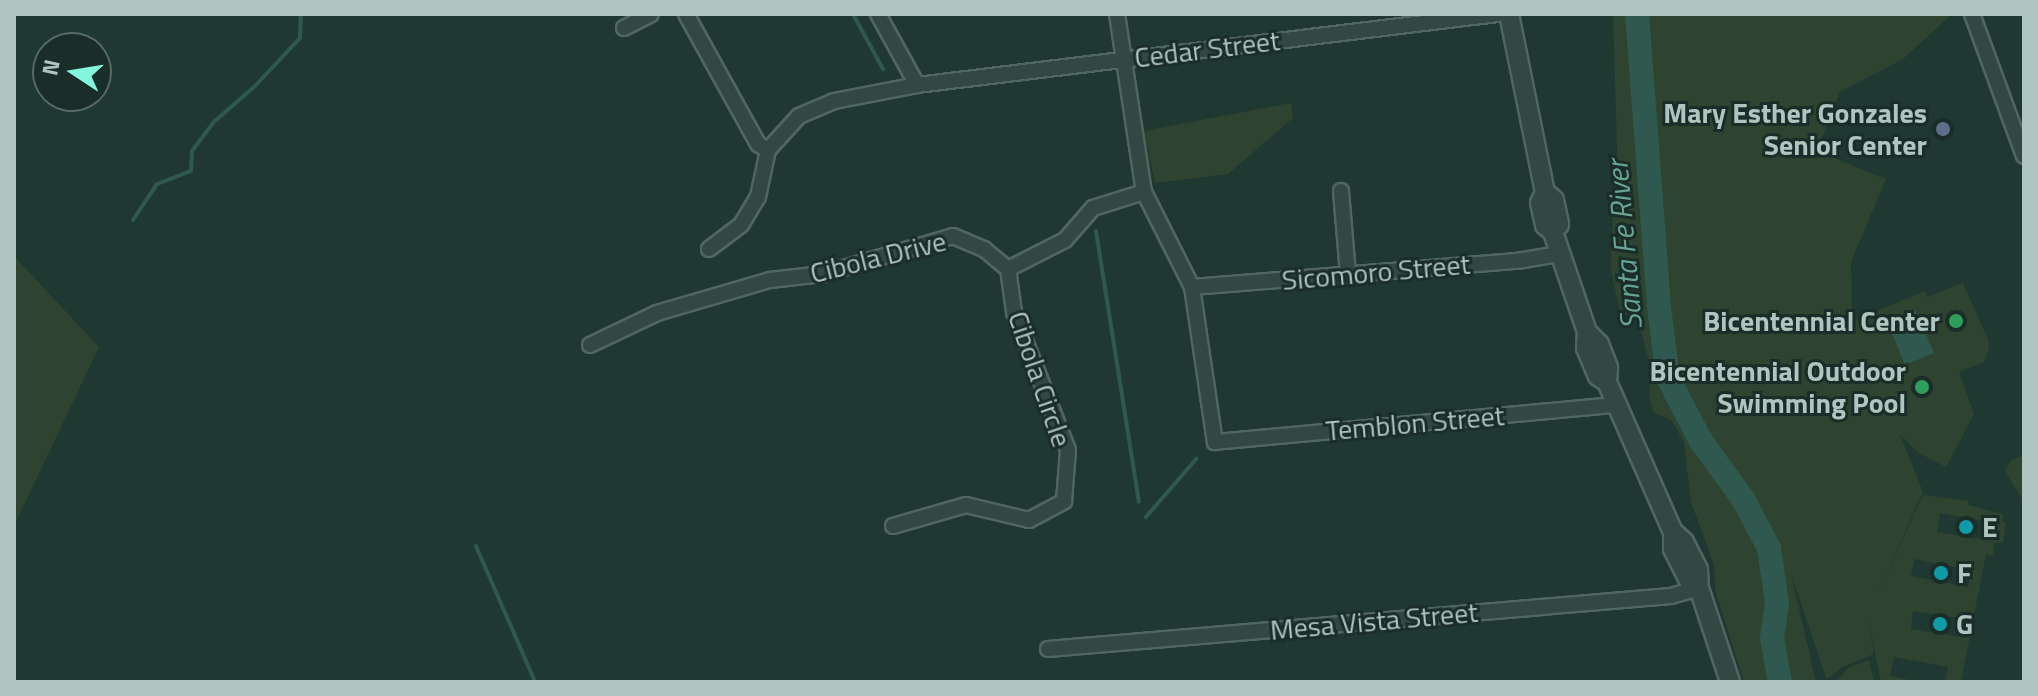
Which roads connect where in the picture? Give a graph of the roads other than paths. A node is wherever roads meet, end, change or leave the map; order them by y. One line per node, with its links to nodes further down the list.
1 (651, 14): 8 (street)
2 (686, 14): 11 (street)
3 (878, 14): 10 (street)
4 (1117, 14): 9 (street)
5 (1498, 14): 9 (street, Cedar Street)
6 (1509, 14): 16 (street)
7 (1972, 14): 12 (street)
8 (624, 28)
9 (1123, 59): 10 (street, Cedar Street); 14 (street)
10 (917, 85): 11 (street, Cedar Street)
11 (768, 150): 15 (street)
12 (2024, 156)
13 (1341, 191): 18 (street)
14 (1144, 192): 17 (street); 19 (street)
15 (709, 249)
16 (1559, 254): 18 (street, Sicomoro Street); 21 (street)
17 (1008, 269): 20 (street, Cibola Drive); 22 (street, Cibola Circle)
18 (1348, 275): 19 (street, Sicomoro Street)
19 (1192, 287): 21 (street, Temblon Street)
20 (590, 345)
21 (1616, 405): 23 (street)
22 (893, 526)
23 (1699, 588): 24 (street, Mesa Vista Street); 25 (street)
24 (1048, 649)
25 (1730, 682)

